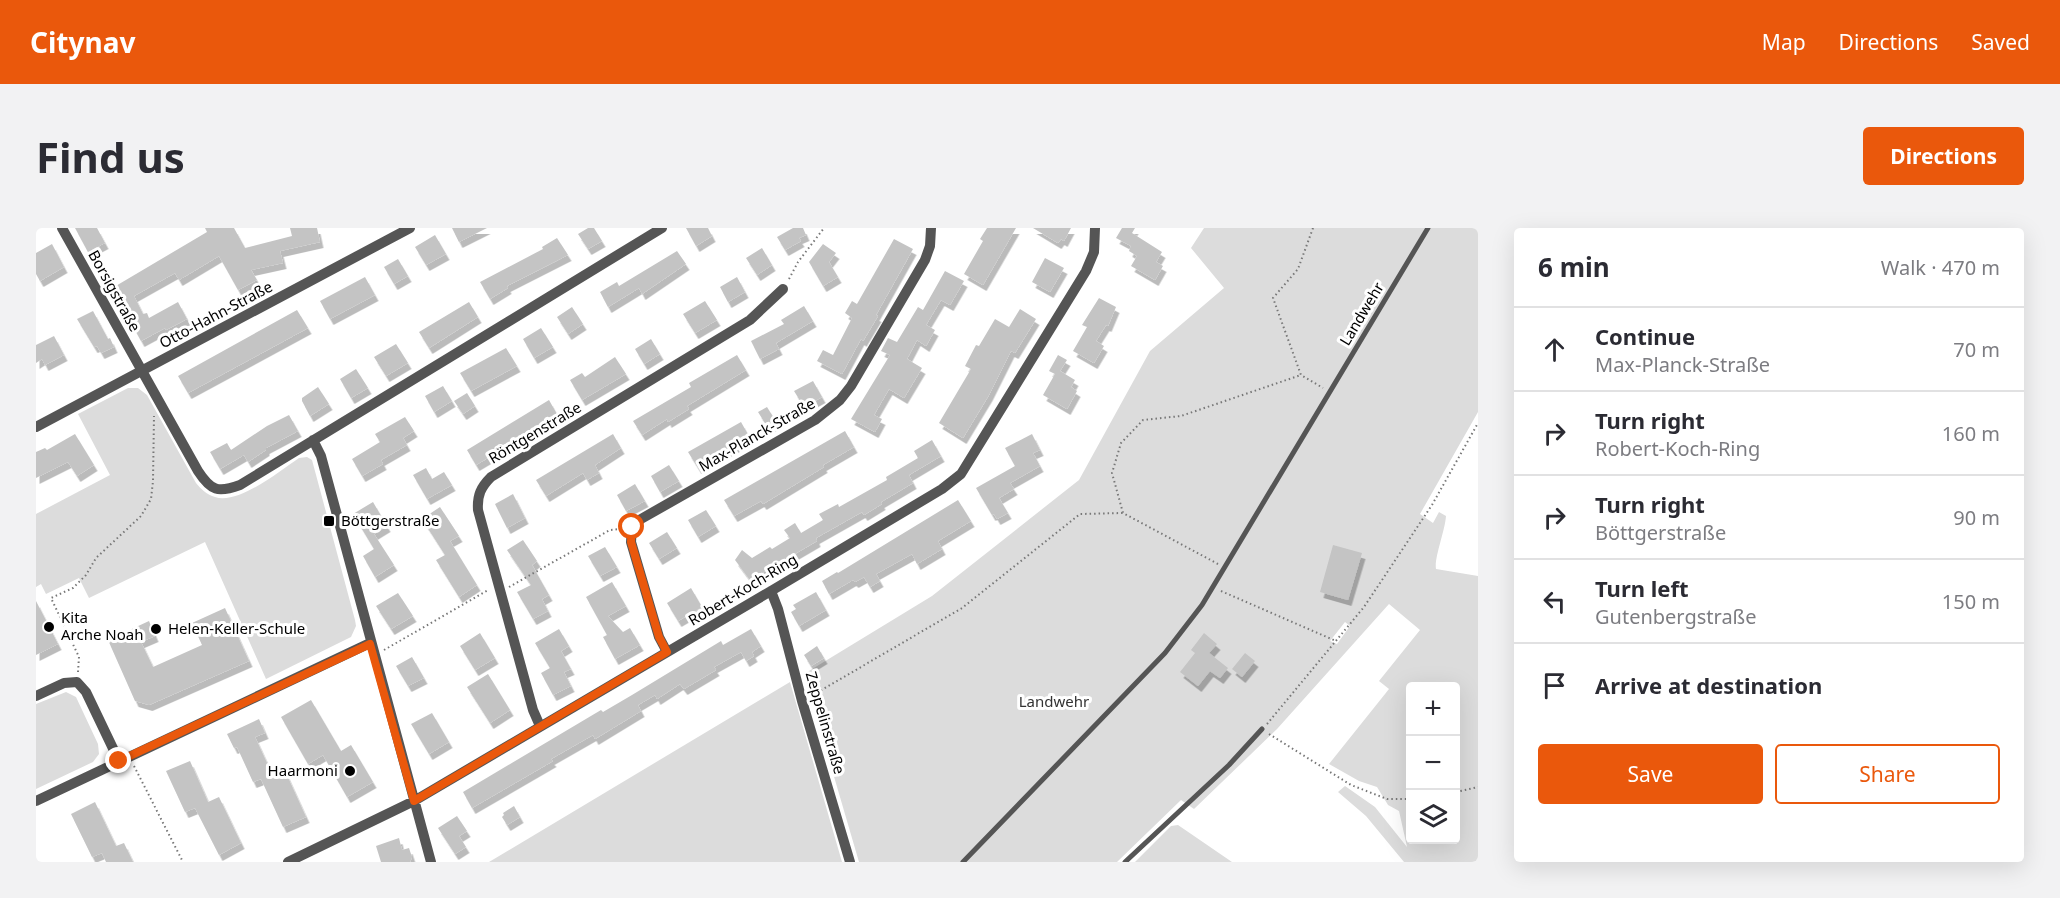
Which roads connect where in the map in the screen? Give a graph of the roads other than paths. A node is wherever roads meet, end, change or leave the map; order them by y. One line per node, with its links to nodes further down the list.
1 (62, 228): 8 (street, Borsigstraße)
2 (410, 228): 8 (street, Otto-Hahn-Straße)
3 (662, 228): 10 (street)
4 (931, 228): 13 (street, Max-Planck-Straße)
5 (1095, 228): 11 (street, Robert-Koch-Ring)
6 (1428, 228): 23 (lane, Landwehr)
7 (783, 289): 15 (street, Röntgenstraße)
8 (142, 371): 9 (street, Otto-Hahn-Straße); 10 (street, Borsigstraße)
9 (36, 427)
10 (313, 440): 12 (street)
11 (771, 591): 13 (street, Robert-Koch-Ring); 22 (street, Zeppelinstraße)
12 (370, 644): 17 (street); 19 (street)
13 (667, 652): 15 (street, Robert-Koch-Ring)
14 (36, 696): 17 (street)
15 (540, 726): 19 (street, Robert-Koch-Ring)
16 (1262, 729): 24 (lane)
17 (124, 759): 18 (street)
18 (36, 801)
19 (414, 801): 20 (street, Robert-Koch-Ring); 21 (street)
20 (288, 862)
21 (431, 862)
22 (850, 862)
23 (963, 862)
24 (1125, 862)

